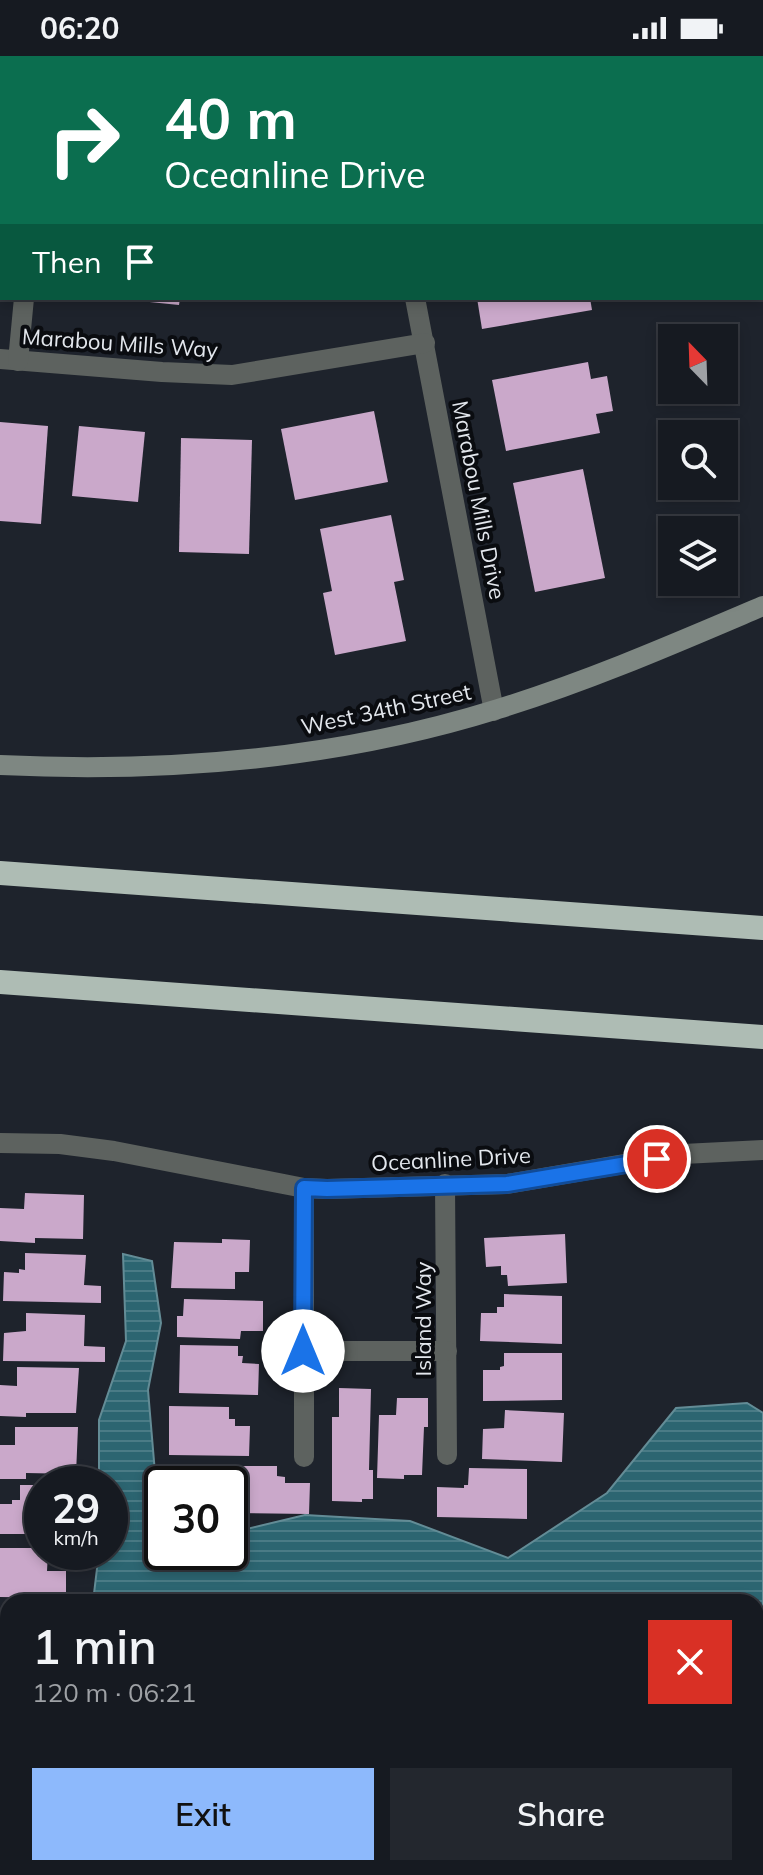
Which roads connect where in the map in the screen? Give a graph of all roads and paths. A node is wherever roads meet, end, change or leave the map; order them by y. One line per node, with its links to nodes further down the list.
1 (24, 300): 4 (street)
2 (415, 300): 3 (street, Marabou Mills Drive)
3 (425, 343): 4 (street, Marabou Mills Way); 6 (street, Marabou Mills Drive)
4 (9, 360)
5 (763, 606): 6 (street, West 34th Street)
6 (494, 711): 7 (street, West 34th Street)
7 (0, 765)
8 (0, 873): 9 (highway)
9 (763, 928)
10 (0, 982): 11 (highway)
11 (763, 1037)
12 (0, 1143): 15 (street, Oceanline Drive)
13 (763, 1150): 14 (street, Oceanline Drive)
14 (445, 1184): 15 (street, Oceanline Drive); 17 (street, Island Way)
15 (304, 1188): 16 (street)
16 (303, 1351): 17 (street); 19 (street)
17 (447, 1351): 18 (street, Island Way)
18 (447, 1455)
19 (304, 1457)

